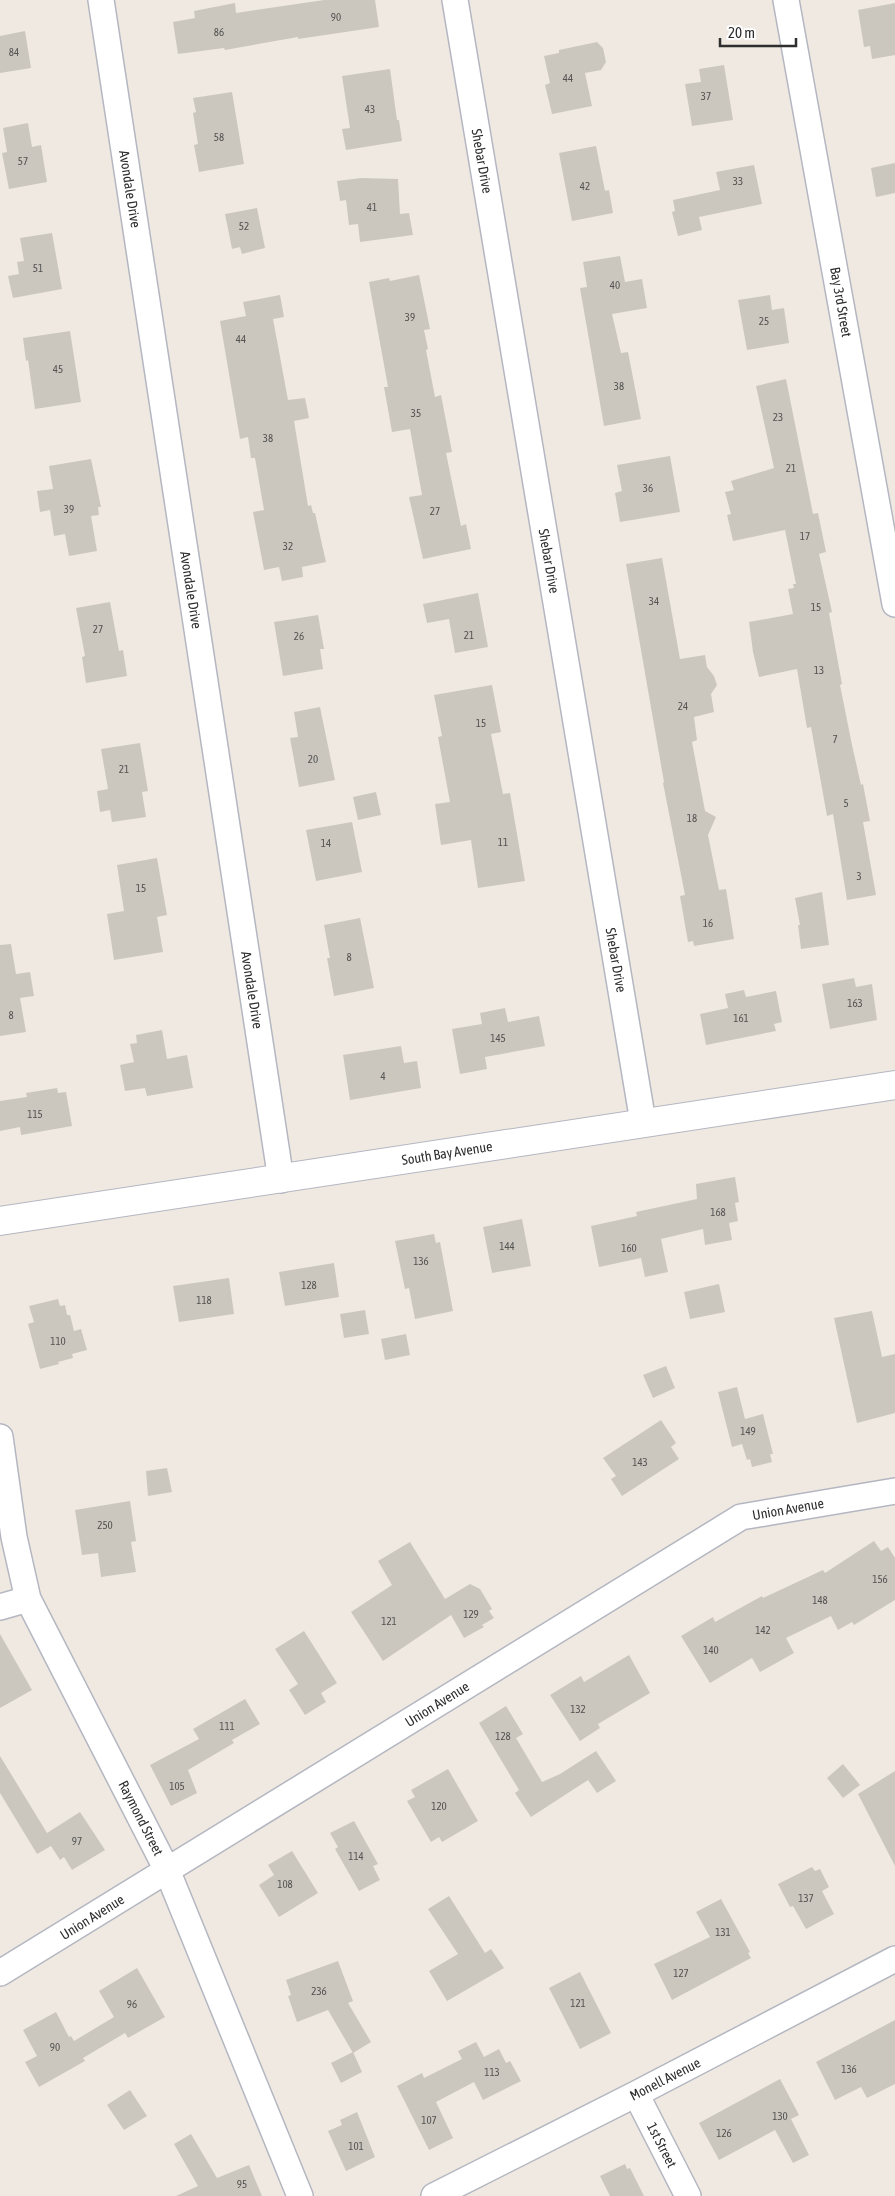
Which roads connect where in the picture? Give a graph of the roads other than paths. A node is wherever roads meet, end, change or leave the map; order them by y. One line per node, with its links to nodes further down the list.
1 (101, 0): 7 (street, Avondale Drive)
2 (455, 0): 6 (street, Shebar Drive)
3 (786, 0): 4 (street, Bay 3rd Street)
4 (895, 604)
5 (895, 1085): 6 (street, South Bay Avenue)
6 (643, 1122): 7 (street, South Bay Avenue)
7 (280, 1180): 8 (street, South Bay Avenue)
8 (0, 1221)
9 (0, 1437): 11 (street, Raymond Street)
10 (895, 1491): 13 (street, Union Avenue)
11 (28, 1599): 12 (street); 13 (street, Raymond Street)
12 (0, 1607)
13 (167, 1870): 15 (street, Union Avenue); 17 (street, Raymond Street)
14 (895, 1959): 16 (street, Monell Avenue)
15 (0, 1973)
16 (636, 2094): 18 (street, Monell Avenue); 19 (street, 1st Street)
17 (300, 2196)
18 (434, 2196)
19 (688, 2196)

